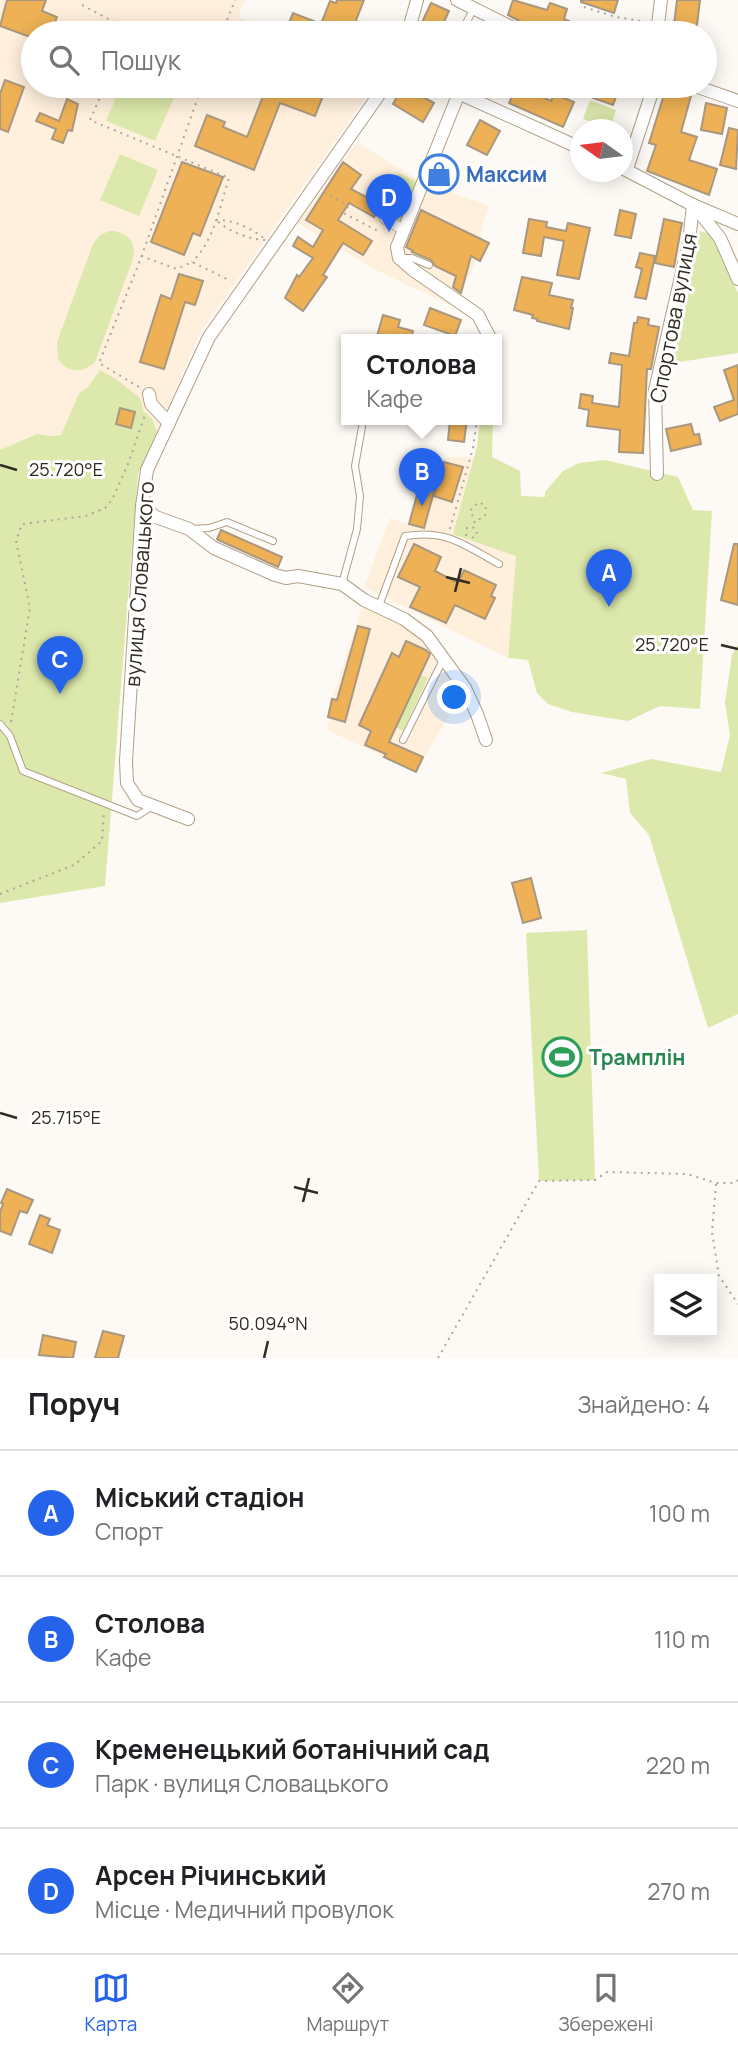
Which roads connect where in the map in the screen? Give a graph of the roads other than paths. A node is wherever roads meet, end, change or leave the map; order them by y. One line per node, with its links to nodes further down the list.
1 (417, 0): 5 (street)
2 (457, 0): 4 (street)
3 (661, 0): 8 (street)
4 (474, 8): 6 (lane); 7 (street)
5 (411, 21)
6 (467, 21)
7 (499, 21)
8 (659, 21)
9 (717, 94): 14 (street)
10 (377, 98): 27 (street, вулиця Словацького)
11 (457, 98): 21 (street)
12 (470, 98): 15 (street)
13 (650, 98): 16 (street)
14 (738, 102)
15 (570, 143)
16 (633, 146)
17 (633, 173): 18 (street)
18 (693, 205): 20 (street); 24 (street); 29 (street, Спортова вулиця)
19 (385, 219): 21 (street)
20 (738, 224)
21 (404, 230): 22 (street)
22 (399, 258): 23 (lane); 25 (street)
23 (429, 265)
24 (738, 279)
25 (488, 334)
26 (149, 394): 27 (street)
27 (169, 423): 30 (street, вулиця Словацького)
28 (362, 427): 34 (lane)
29 (657, 474)
30 (142, 506): 31 (street); 40 (street, вулиця Словацького)
31 (189, 529): 32 (lane); 34 (street)
32 (273, 541)
33 (499, 564): 35 (lane)
34 (342, 584): 35 (street)
35 (379, 606): 36 (street)
36 (443, 660): 38 (lane); 39 (street)
37 (0, 724): 40 (lane)
38 (403, 740)
39 (486, 740)
40 (153, 806): 41 (street, вулиця Словацького)
41 (188, 819)

